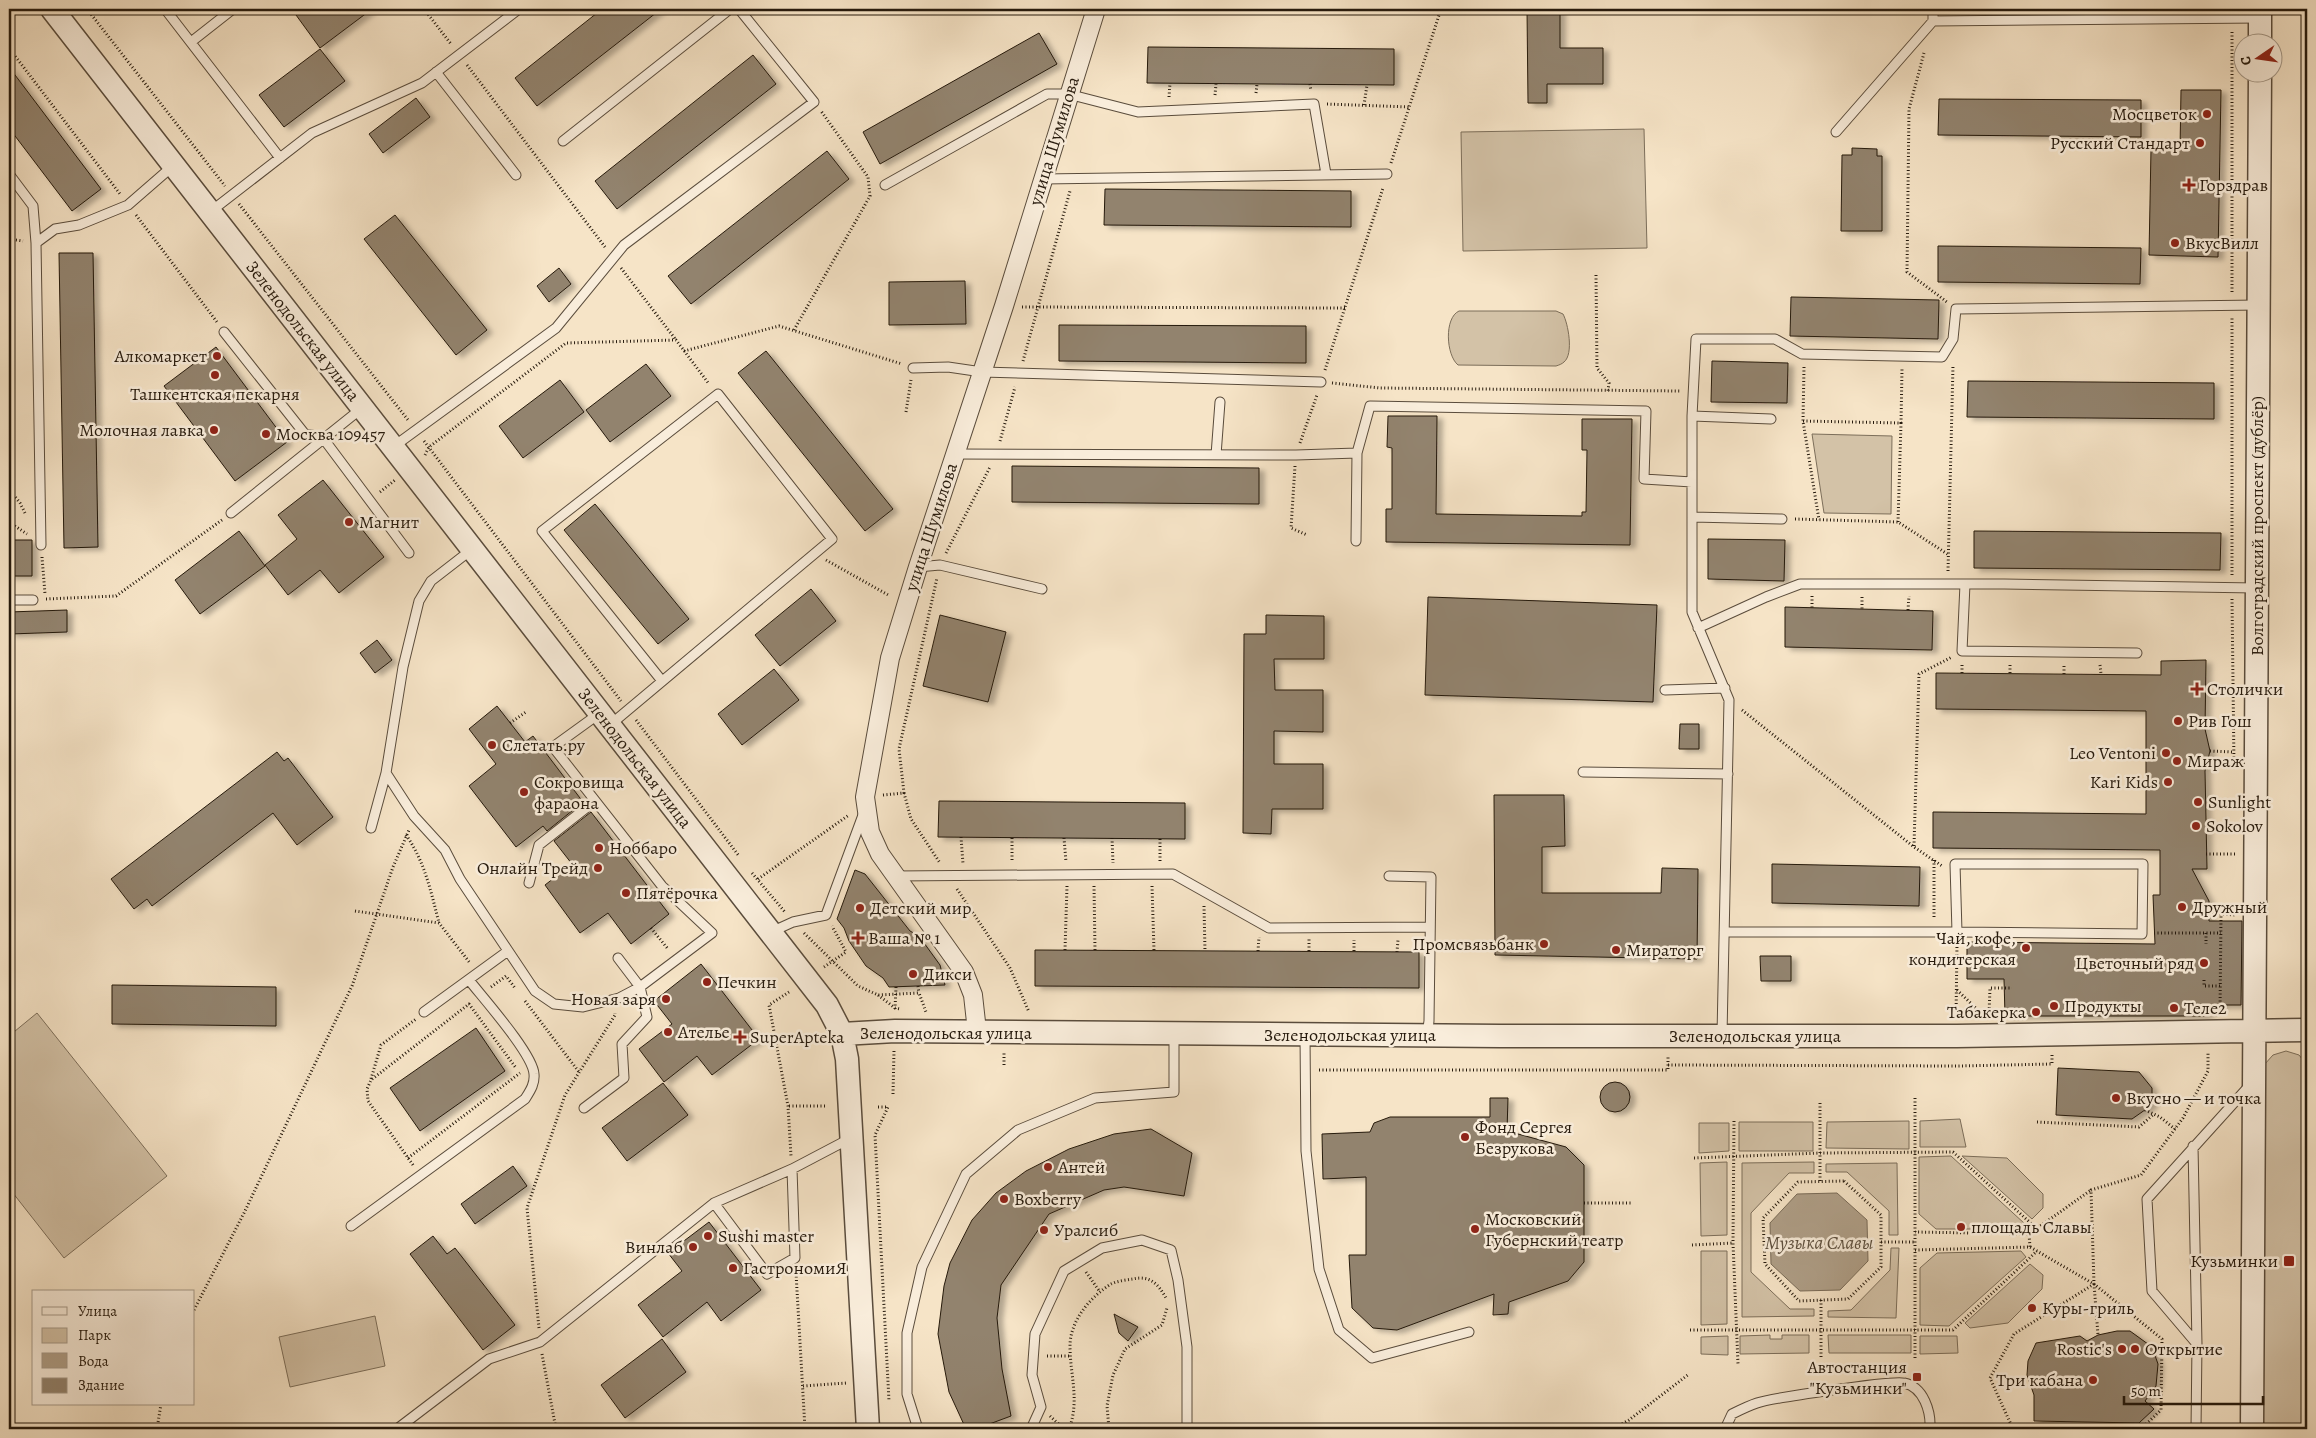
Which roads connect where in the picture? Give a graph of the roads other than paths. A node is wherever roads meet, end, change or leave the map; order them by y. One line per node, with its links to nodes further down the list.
1 (52, 9): 19 (street, Зеленодольская улица)
2 (165, 9): 12 (lane)
3 (233, 9): 12 (lane)
4 (518, 9): 13 (lane)
5 (730, 9): 17 (lane)
6 (739, 9): 38 (lane)
7 (1096, 9): 15 (street, улица Шумилова)
8 (1933, 9): 10 (lane)
9 (2260, 13): 10 (lane); 11 (street)
10 (1933, 21): 16 (lane)
11 (2260, 32)
12 (191, 42): 18 (lane)
13 (436, 72): 18 (lane); 23 (lane)
14 (2260, 82): 28 (street, Волгоградский проспект (дублёр))
15 (1068, 94): 21 (lane); 24 (street, улица Шумилова); 25 (lane)
16 (1836, 132)
17 (563, 141)
18 (280, 158): 26 (lane)
19 (174, 165): 26 (street, Зеленодольская улица); 27 (lane)
20 (9, 174): 27 (lane)
21 (1326, 174): 22 (lane); 24 (lane)
22 (1387, 174)
23 (516, 175)
24 (1042, 179): 31 (street, улица Шумилова)
25 (886, 185)
26 (210, 212): 34 (street, Зеленодольская улица)
27 (36, 243): 47 (lane)
28 (2258, 306): 35 (lane); 52 (street, Волгоградский проспект (дублёр))
29 (224, 332): 37 (lane)
30 (913, 368): 31 (lane)
31 (982, 372): 32 (lane); 40 (street, улица Шумилова)
32 (1321, 382)
33 (1220, 402): 41 (lane)
34 (362, 408): 37 (lane); 38 (street, Зеленодольская улица)
35 (1692, 416): 36 (lane); 42 (lane)
36 (1771, 419)
37 (322, 438): 43 (lane); 49 (lane)
38 (393, 447): 48 (street, Зеленодольская улица)
39 (1357, 453): 41 (lane); 42 (lane); 46 (lane)
40 (954, 454): 41 (lane); 50 (street, улица Шумилова)
41 (1216, 455)
42 (1692, 482): 44 (lane)
43 (231, 514)
44 (1692, 517): 45 (lane); 56 (lane)
45 (1782, 519)
46 (1356, 541)
47 (41, 545)
48 (472, 549): 61 (street, Зеленодольская улица); 62 (lane)
49 (410, 553)
50 (918, 567): 53 (lane); 65 (street, улица Шумилова)
51 (1965, 584): 52 (lane); 56 (lane); 57 (lane)
52 (2256, 588): 82 (street, Волгоградский проспект (дублёр))
53 (1042, 589)
54 (9, 600): 55 (lane)
55 (33, 600)
56 (1698, 628): 59 (lane)
57 (2137, 653)
58 (662, 681): 58 (lane); 61 (lane)
59 (1724, 688): 60 (lane); 64 (lane)
60 (1665, 690)
61 (605, 719): 66 (lane); 72 (street, Зеленодольская улица)
62 (386, 772): 67 (lane); 75 (lane)
63 (1583, 772): 64 (lane)
64 (1728, 774): 73 (lane)
65 (865, 797): 68 (street, улица Шумилова); 72 (lane)
66 (595, 801): 70 (lane); 78 (lane)
67 (371, 828)
68 (895, 876): 71 (lane); 81 (street, улица Шумилова)
69 (1389, 876): 71 (lane)
70 (530, 883)
71 (1429, 927): 86 (lane)
72 (771, 932): 83 (street, Зеленодольская улица)
73 (1724, 932): 74 (lane); 87 (lane)
74 (1957, 932): 74 (lane)
75 (508, 951): 77 (lane); 78 (lane)
76 (618, 958): 78 (lane)
77 (470, 980): 79 (lane); 94 (lane)
78 (640, 987): 89 (lane)
79 (424, 1012)
80 (2307, 1030): 82 (street, Зеленодольская улица)
81 (977, 1031): 83 (street, Зеленодольская улица); 84 (street, Зеленодольская улица)
82 (2254, 1031): 87 (street, Зеленодольская улица); 88 (street, Волгоградский проспект (дублёр))
83 (842, 1034): 90 (street)
84 (1174, 1034): 85 (street, Зеленодольская улица); 99 (lane)
85 (1305, 1035): 86 (street, Зеленодольская улица); 95 (lane)
86 (1427, 1035): 87 (street, Зеленодольская улица)
87 (1722, 1035)
88 (2254, 1081): 91 (lane); 105 (street, Волгоградский проспект (дублёр))
89 (584, 1108)
90 (851, 1138): 92 (lane); 98 (street)
91 (2193, 1146): 96 (lane); 96 (lane)
92 (792, 1169): 93 (lane); 93 (lane)
93 (714, 1203): 97 (lane)
94 (351, 1226)
95 (1469, 1332)
96 (2197, 1344): 104 (lane)
97 (397, 1429)
98 (868, 1429)
99 (918, 1429)
100 (1031, 1429): 101 (lane)
101 (1187, 1429)
102 (1725, 1429): 103 (lane)
103 (1930, 1429)
104 (2196, 1429)
105 (2252, 1429)

